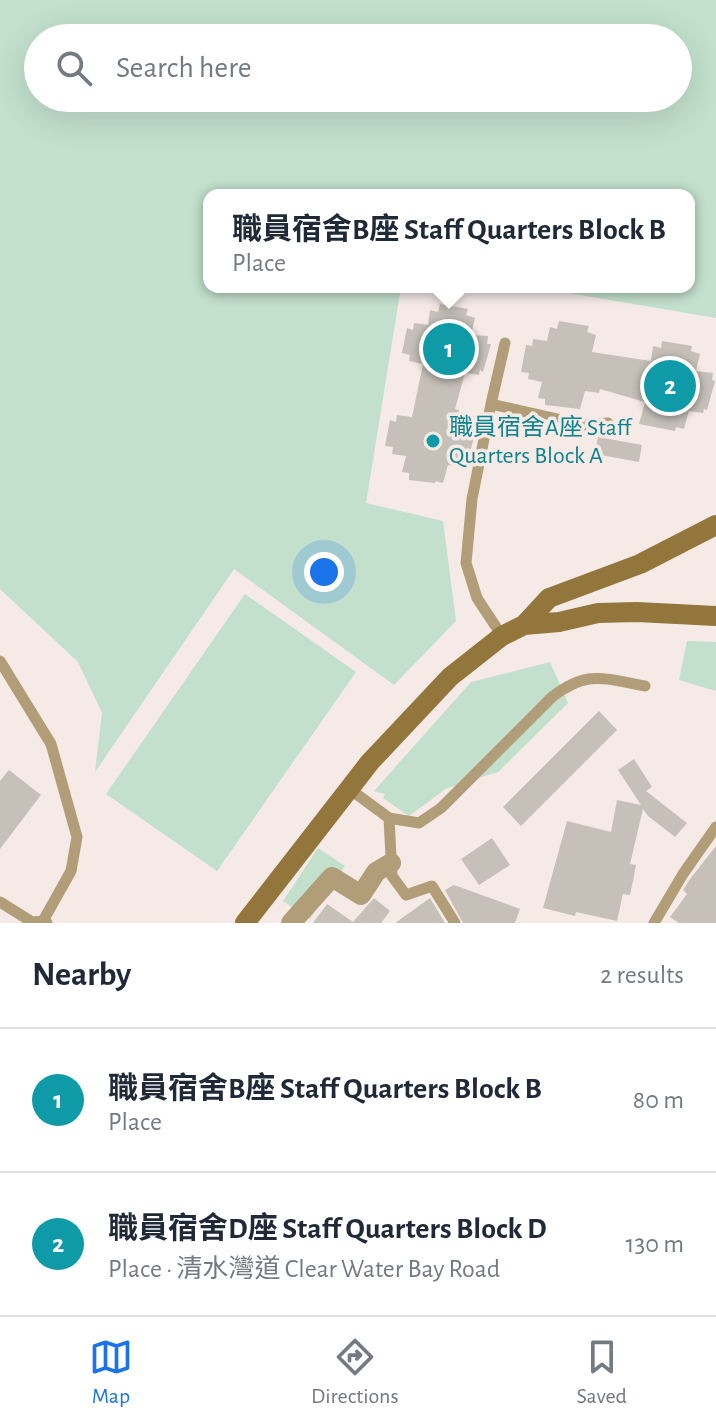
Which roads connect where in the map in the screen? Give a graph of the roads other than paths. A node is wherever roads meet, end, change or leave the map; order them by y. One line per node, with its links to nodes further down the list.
1 (505, 343): 2 (lane)
2 (491, 404): 3 (lane); 7 (lane)
3 (608, 423)
4 (716, 525): 6 (main road)
5 (716, 616): 6 (main road)
6 (524, 625): 7 (main road)
7 (502, 636): 10 (main road)
8 (0, 661): 15 (lane)
9 (645, 686): 11 (lane)
10 (351, 790): 11 (lane); 16 (main road)
11 (389, 818): 13 (lane)
12 (716, 827): 19 (lane)
13 (391, 863): 17 (street); 18 (lane)
14 (0, 902): 15 (lane)
15 (45, 922)
16 (245, 923)
17 (291, 923)
18 (455, 923)
19 (654, 923)

